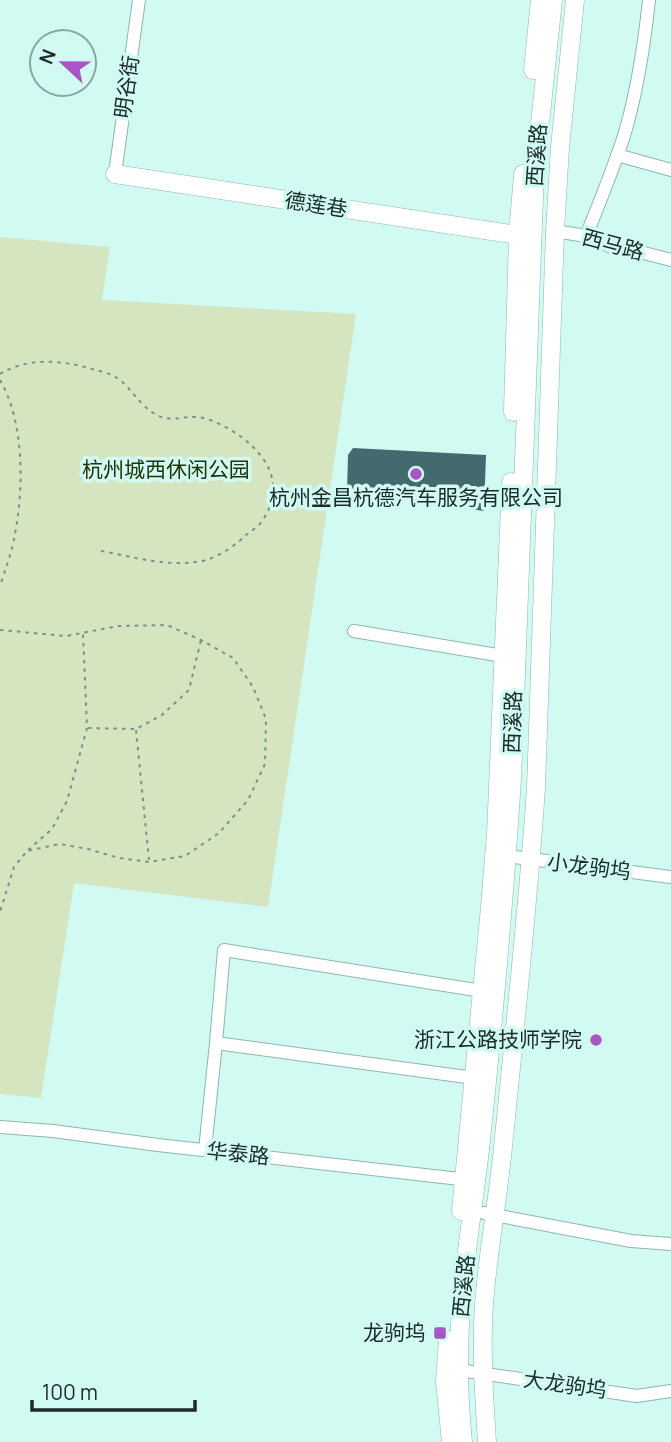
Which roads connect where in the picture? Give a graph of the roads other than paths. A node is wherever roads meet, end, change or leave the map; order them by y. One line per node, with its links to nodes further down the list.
1 (139, 0): 9 (street, 明谷街)
2 (540, 0): 11 (main road, 西溪路)
3 (553, 0): 16 (main road, 西溪路)
4 (564, 0): 16 (main road, 西溪路)
5 (576, 0): 10 (main road, 西溪路)
6 (649, 0): 7 (street)
7 (617, 155): 8 (street); 12 (street)
8 (671, 170)
9 (115, 174): 11 (main road, 德莲巷)
10 (555, 231): 12 (street, 西马路); 16 (main road, 西溪路)
11 (518, 235): 15 (main road, 西溪路)
12 (586, 236): 13 (street, 西马路)
13 (671, 260)
14 (354, 631): 15 (street)
15 (503, 656): 18 (main road, 西溪路)
16 (518, 858): 17 (street, 小龙驹坞); 23 (main road, 西溪路); 24 (main road, 西溪路)
17 (671, 877)
18 (482, 991): 19 (street); 20 (main road, 西溪路)
19 (216, 1043): 20 (street); 22 (street)
20 (474, 1078): 23 (main road, 西溪路)
21 (0, 1127): 22 (street, 华泰路)
22 (205, 1150): 23 (street, 华泰路)
23 (470, 1180): 26 (main road, 西溪路); 28 (main road, 西溪路)
24 (489, 1214): 25 (street); 26 (main road, 西溪路)
25 (671, 1244)
26 (471, 1372): 27 (street, 大龙驹坞); 29 (main road, 西溪路); 30 (main road, 西溪路); 31 (main road, 西溪路)
27 (671, 1391)
28 (451, 1442)
29 (463, 1442)
30 (474, 1442)
31 (487, 1442)

